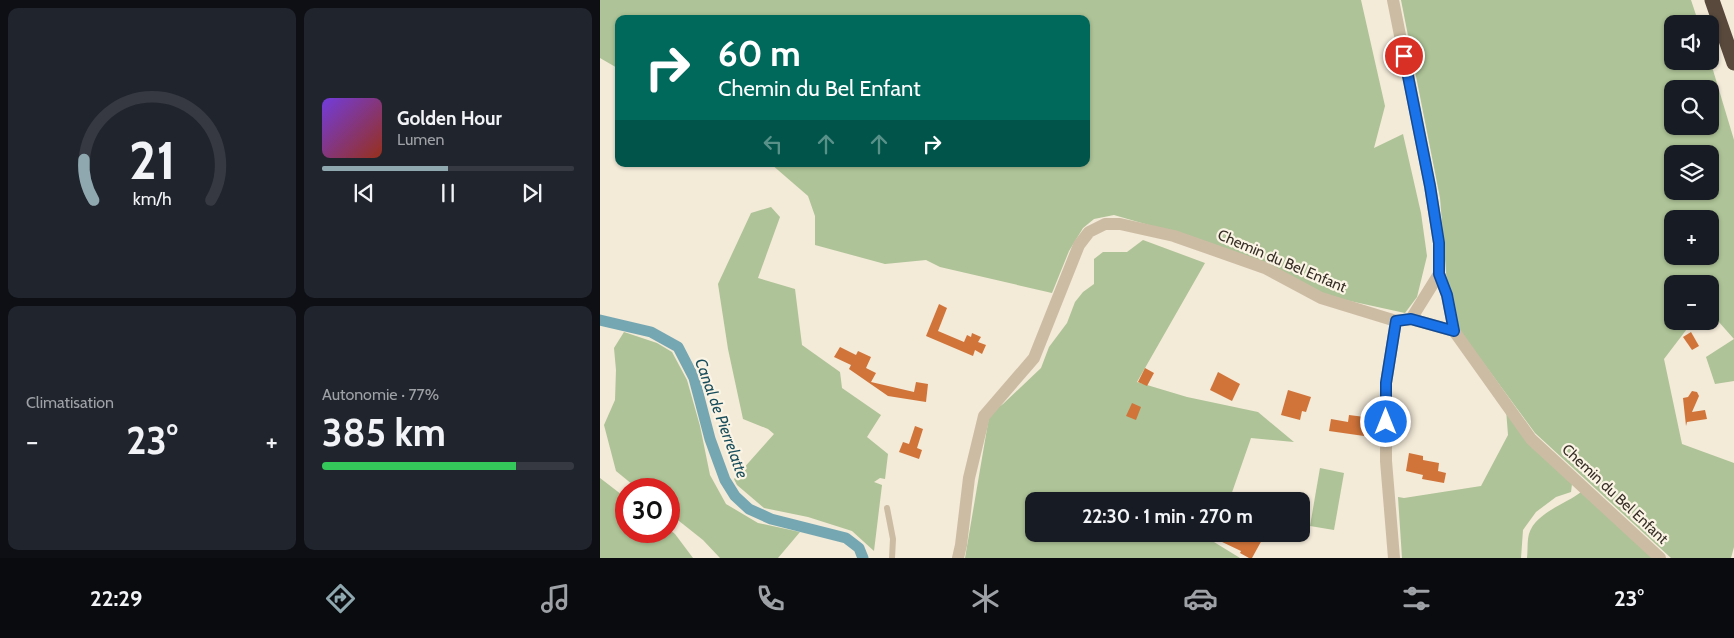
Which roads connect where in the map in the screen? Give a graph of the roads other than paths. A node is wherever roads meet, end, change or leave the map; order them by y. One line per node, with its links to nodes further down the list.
1 (1393, 0): 4 (street)
2 (1712, 0): 3 (highway)
3 (1734, 63)
4 (1439, 274): 5 (street); 7 (street)
5 (1411, 319): 6 (street, Chemin du Bel Enfant); 7 (street, Chemin du Bel Enfant)
6 (1396, 321): 10 (street, Chemin du Bel Enfant); 11 (street)
7 (1454, 331): 12 (street, Chemin du Bel Enfant)
8 (887, 508): 9 (lane)
9 (892, 558)
10 (958, 558)
11 (1394, 558)
12 (1660, 558)

